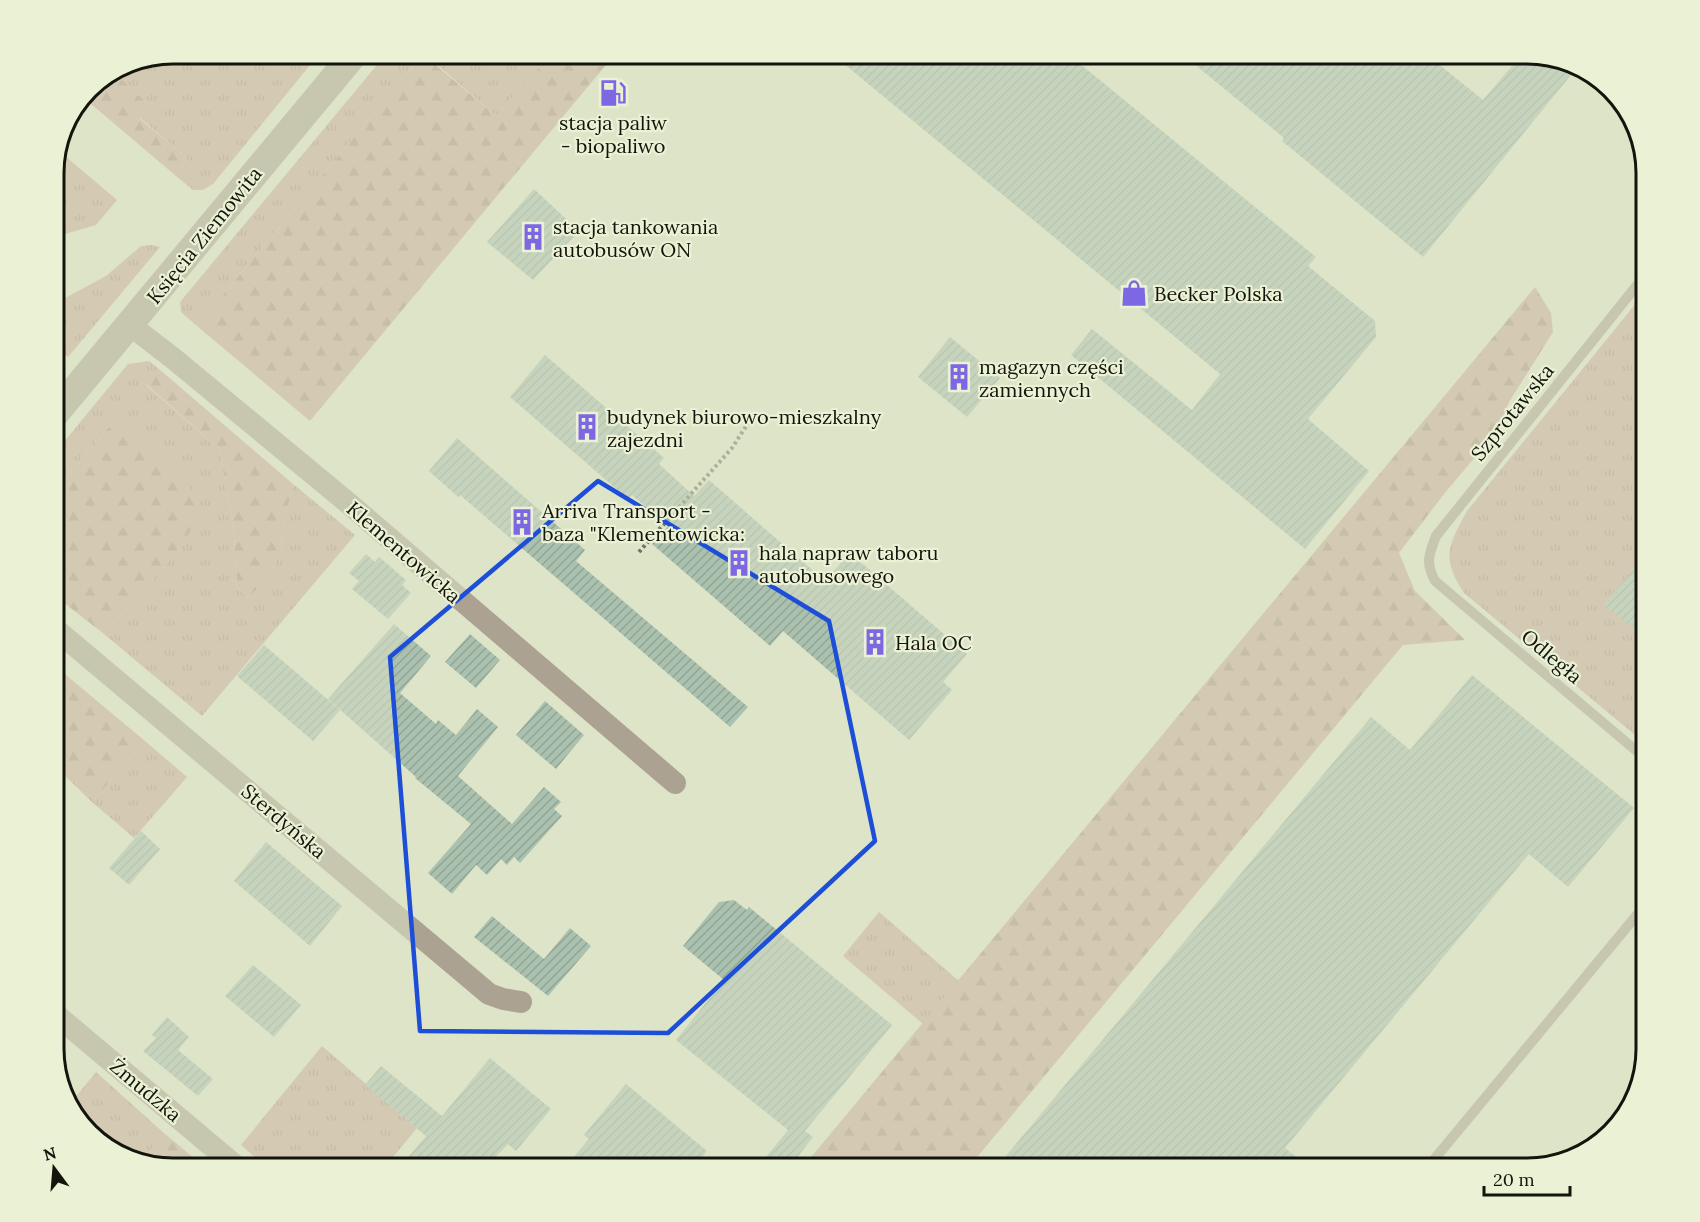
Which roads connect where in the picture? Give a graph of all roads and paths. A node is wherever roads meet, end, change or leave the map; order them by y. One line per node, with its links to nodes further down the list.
1 (345, 65): 3 (street, Księcia Ziemowita)
2 (1636, 286): 7 (lane, Szprotawska)
3 (130, 325): 4 (street, Księcia Ziemowita); 10 (street, Klementowicka)
4 (65, 402)
5 (752, 417): 6 (path)
6 (639, 552)
7 (1435, 581): 9 (lane, Odległa)
8 (65, 637): 12 (street, Sterdyńska)
9 (1636, 751)
10 (675, 783)
11 (1636, 916): 15 (lane)
12 (521, 1002)
13 (65, 1022): 14 (street, Żmudzka)
14 (226, 1158)
15 (1435, 1158)

